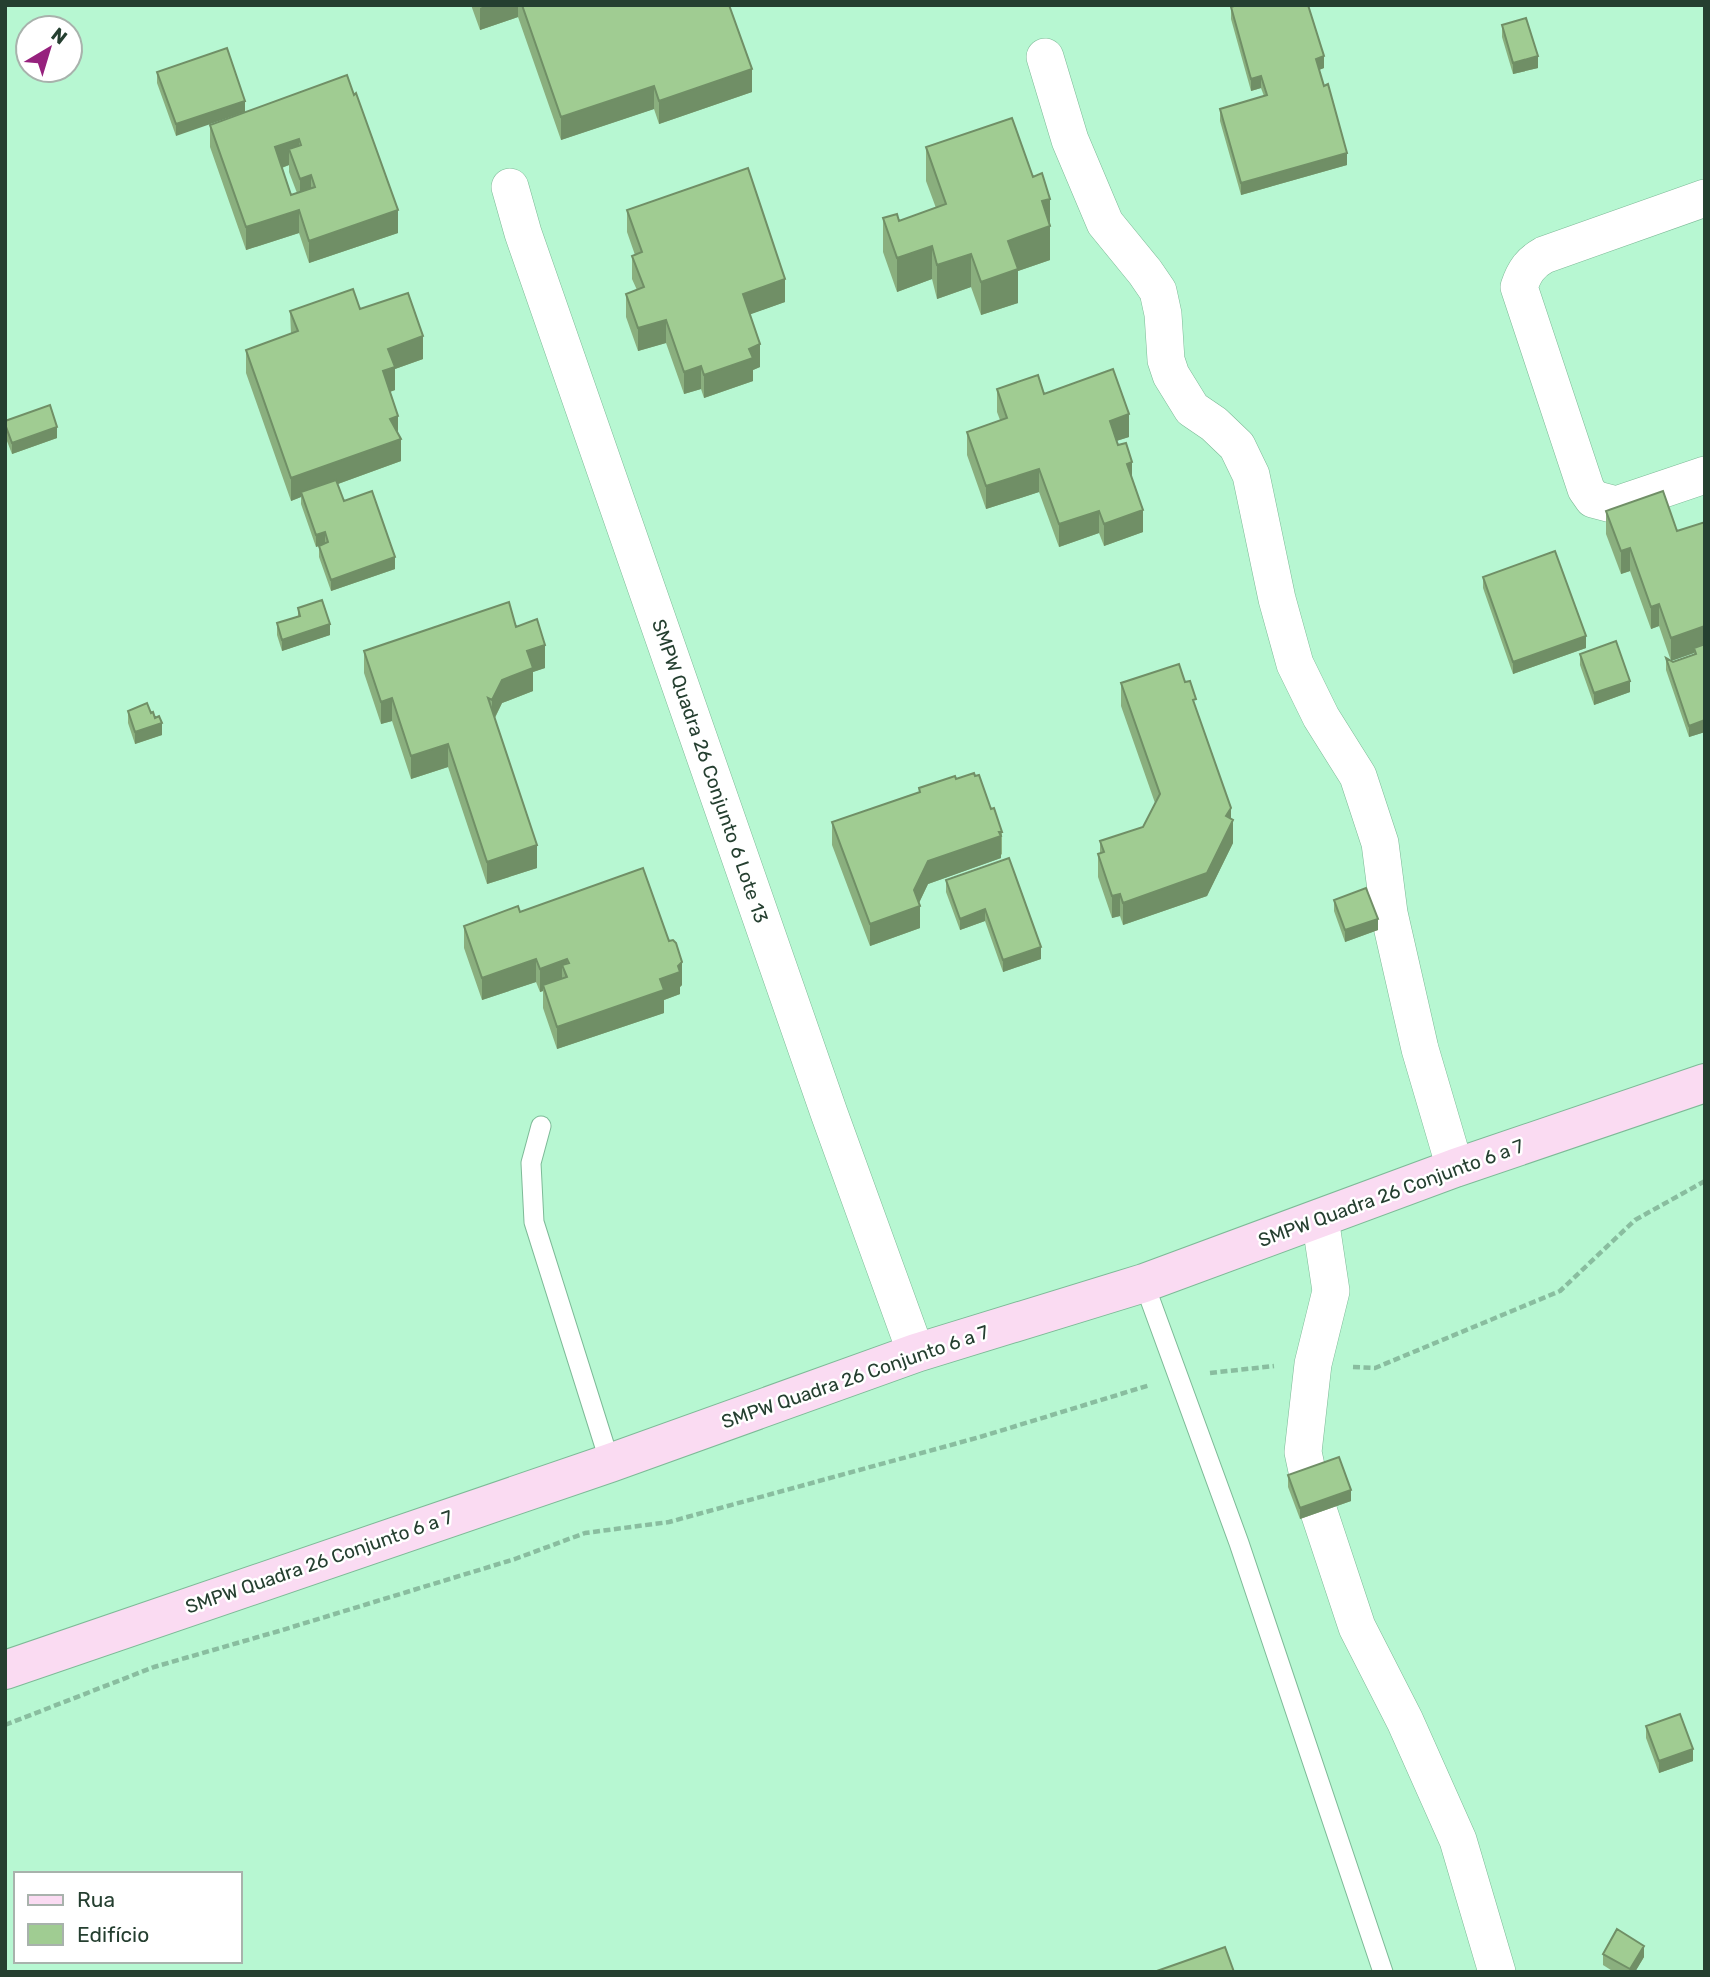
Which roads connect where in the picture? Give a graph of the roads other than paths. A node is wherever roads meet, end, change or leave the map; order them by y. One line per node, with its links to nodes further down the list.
1 (1045, 57): 7 (street)
2 (510, 187): 10 (street, SMPW Quadra 26 Conjunto 6 Lote 13)
3 (1705, 198): 4 (street)
4 (1705, 475)
5 (1705, 1083): 7 (street, SMPW Quadra 26 Conjunto 6 a 7)
6 (541, 1126): 11 (lane)
7 (1455, 1168): 8 (street, SMPW Quadra 26 Conjunto 6 a 7)
8 (1320, 1218): 9 (street, SMPW Quadra 26 Conjunto 6 a 7); 14 (street)
9 (1144, 1283): 10 (street, SMPW Quadra 26 Conjunto 6 a 7); 13 (lane)
10 (916, 1353): 11 (street, SMPW Quadra 26 Conjunto 6 a 7)
11 (610, 1463): 12 (street, SMPW Quadra 26 Conjunto 6 a 7)
12 (5, 1670)
13 (1383, 1972)
14 (1497, 1972)

